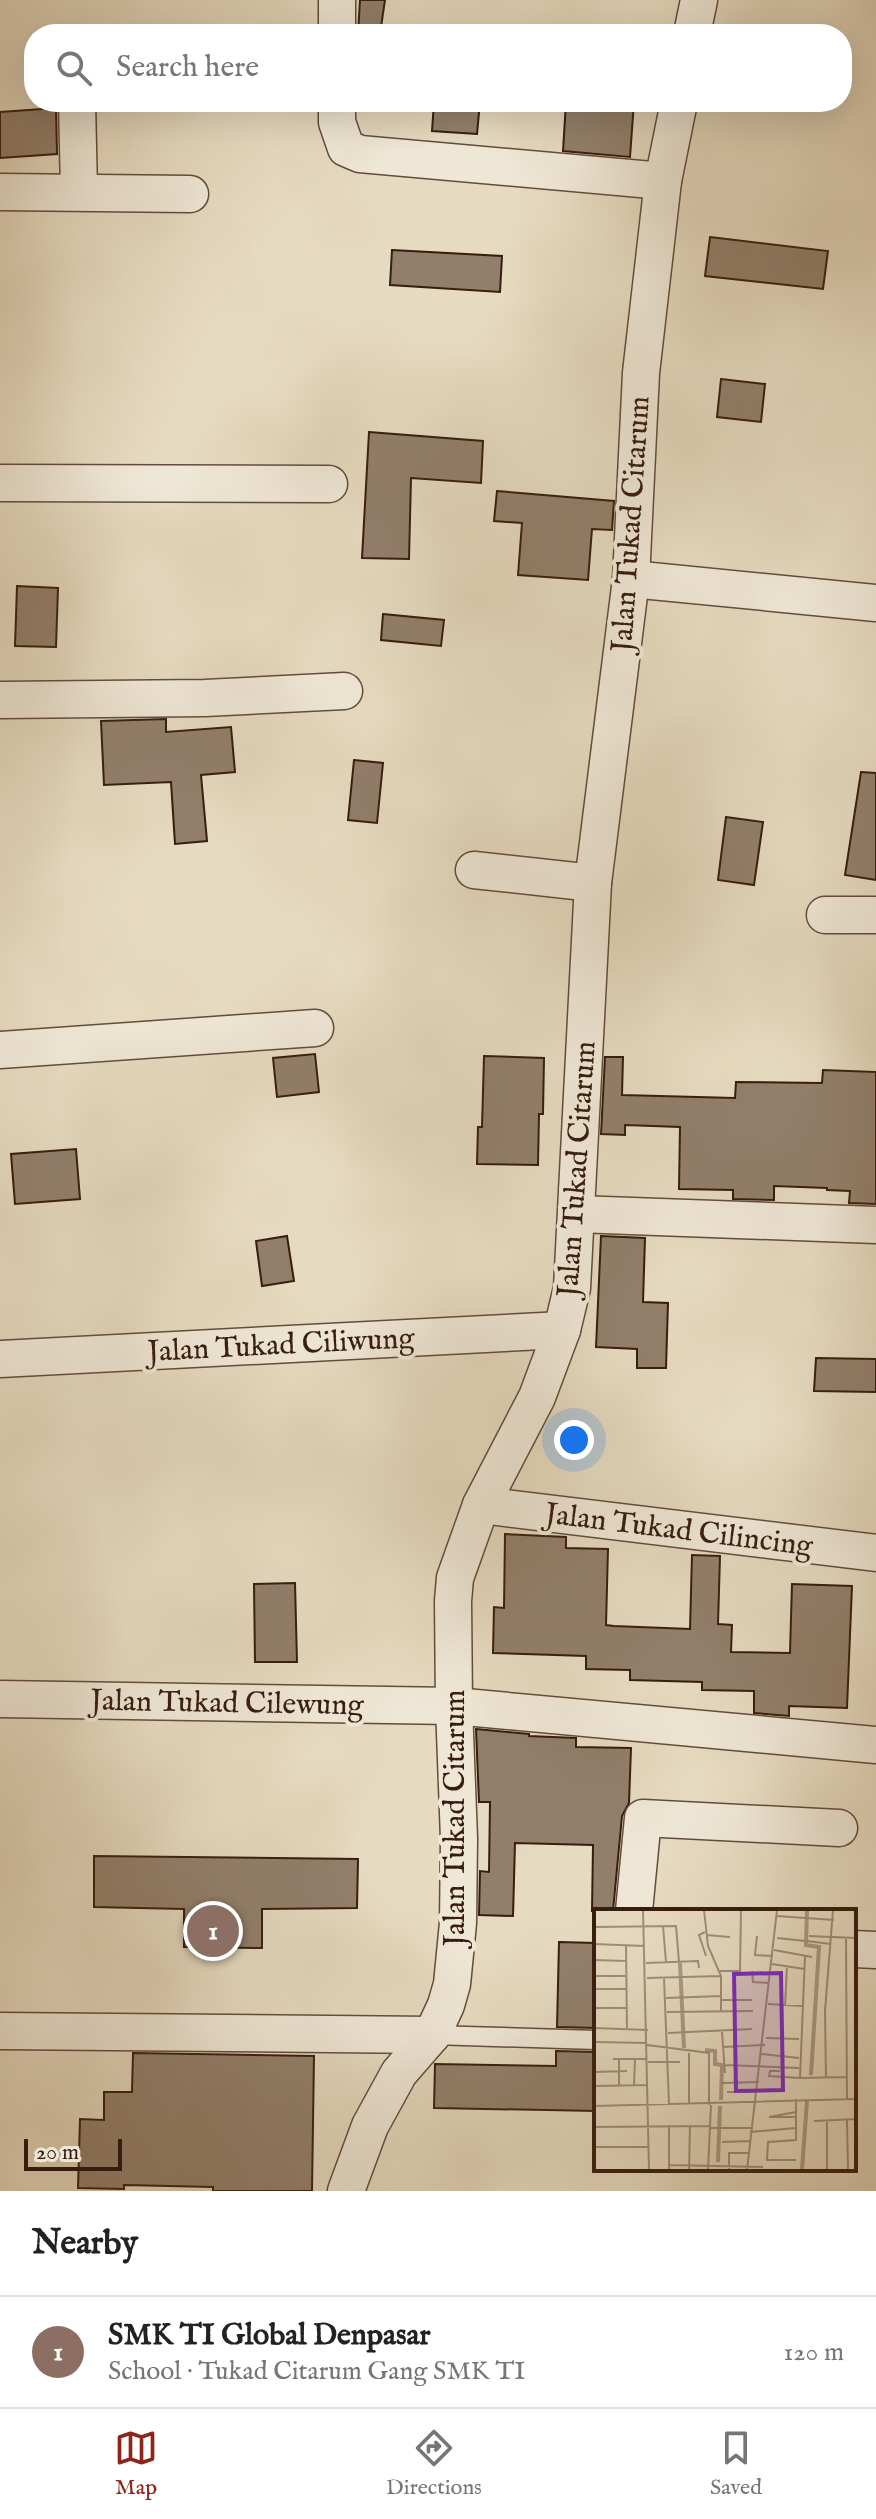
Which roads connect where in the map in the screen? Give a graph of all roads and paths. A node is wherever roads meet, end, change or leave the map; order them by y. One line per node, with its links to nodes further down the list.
1 (337, 0): 3 (street)
2 (699, 0): 4 (street)
3 (337, 24)
4 (694, 24)
5 (77, 112): 10 (street)
6 (337, 112): 8 (street)
7 (677, 112): 8 (street, Jalan Tukad Citarum)
8 (663, 181): 14 (street, Jalan Tukad Citarum)
9 (0, 192): 10 (street)
10 (79, 192): 11 (street)
11 (190, 194)
12 (0, 483): 13 (street)
13 (329, 484)
14 (631, 579): 15 (street); 19 (street, Jalan Tukad Citarum)
15 (876, 603)
16 (344, 691): 17 (street)
17 (0, 700)
18 (474, 870): 19 (street)
19 (593, 883): 24 (street, Jalan Tukad Citarum)
20 (825, 915): 21 (street)
21 (876, 915)
22 (315, 1028): 23 (street)
23 (0, 1050)
24 (577, 1214): 25 (street); 26 (street, Jalan Tukad Citarum)
25 (876, 1225)
26 (562, 1330): 27 (street, Jalan Tukad Ciliwung); 28 (street, Jalan Tukad Citarum)
27 (0, 1359)
28 (481, 1505): 29 (street, Jalan Tukad Cilincing); 31 (street, Jalan Tukad Citarum)
29 (876, 1553)
30 (0, 1699): 31 (street, Jalan Tukad Cilewung)
31 (454, 1706): 32 (street, Jalan Tukad Cilewung); 38 (street, Jalan Tukad Citarum)
32 (876, 1745)
33 (839, 1828): 34 (street)
34 (634, 1909)
35 (856, 1949): 36 (street)
36 (876, 1950)
37 (0, 2031): 38 (street)
38 (432, 2035): 39 (lane); 40 (street, Jalan Tukad Citarum)
39 (594, 2040)
40 (346, 2191)

